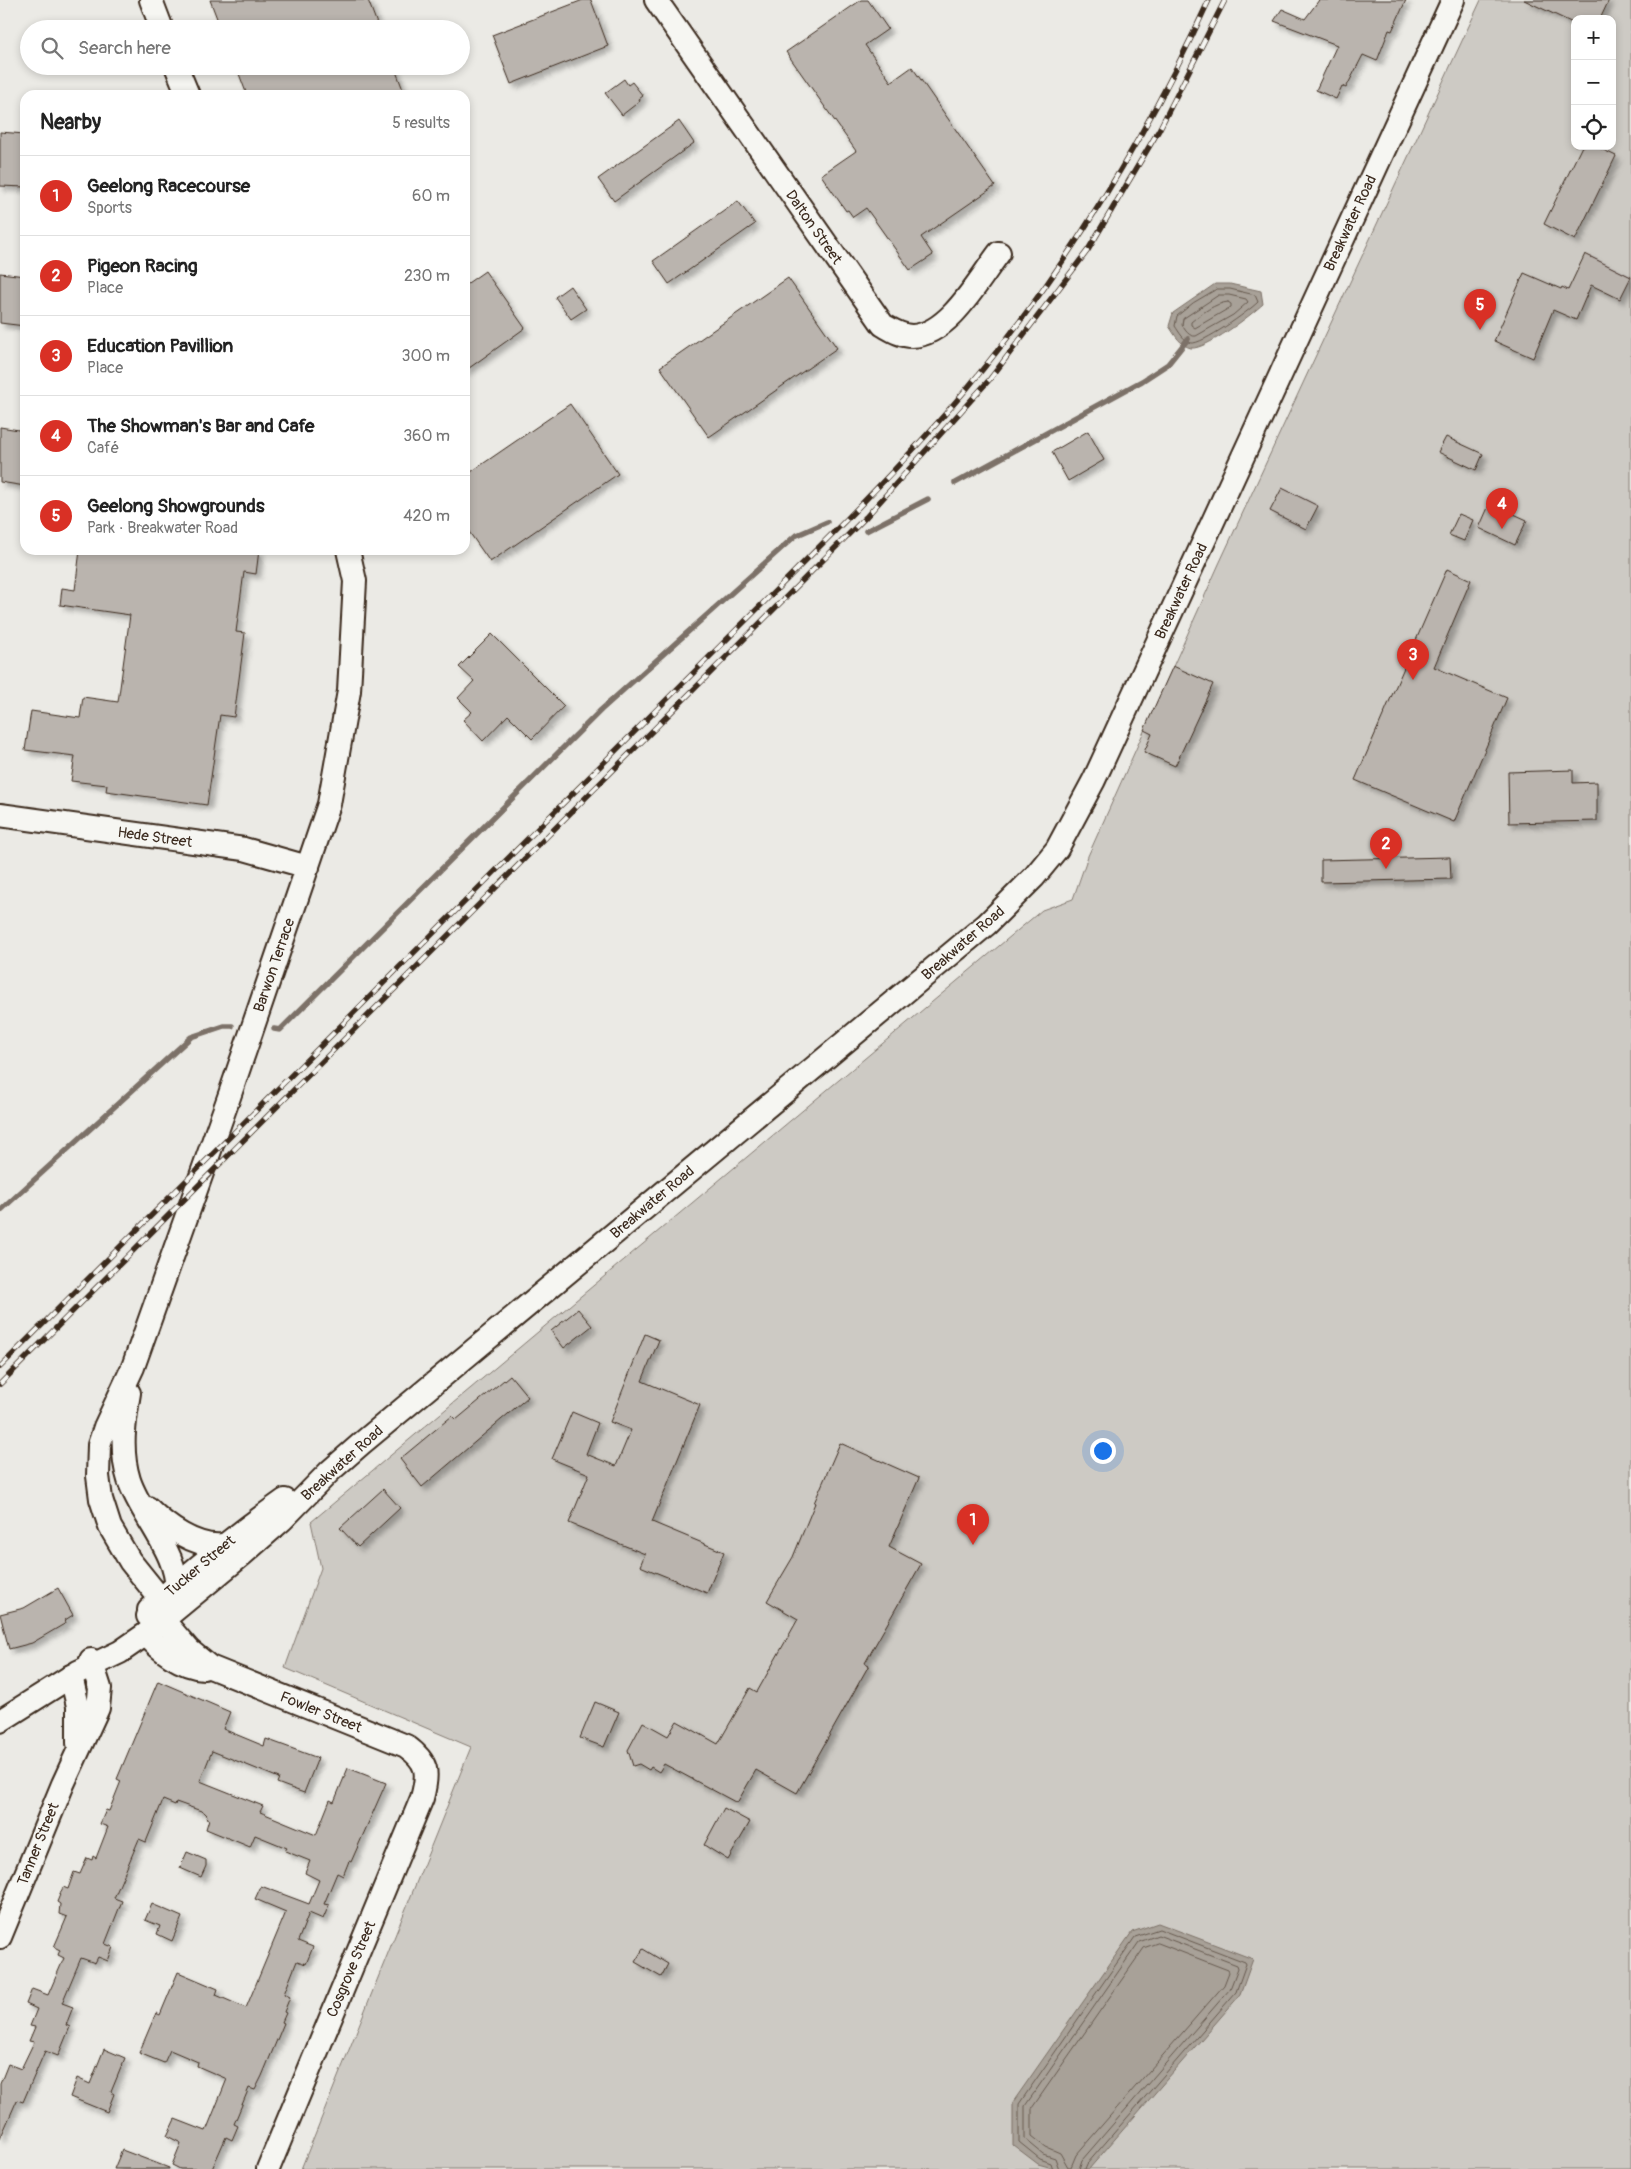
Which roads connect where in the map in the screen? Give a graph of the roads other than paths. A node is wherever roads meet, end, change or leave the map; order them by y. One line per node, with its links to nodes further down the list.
1 (151, 0): 4 (street)
2 (656, 0): 7 (street, Dalton Street)
3 (1453, 0): 12 (street, Breakwater Road)
4 (159, 20)
5 (180, 75): 6 (street)
6 (186, 90)
7 (1000, 253)
8 (349, 555): 10 (street, Barwon Terrace)
9 (0, 815): 10 (street, Hede Street)
10 (308, 867): 11 (street, Barwon Terrace)
11 (133, 1367): 13 (street, Barwon Terrace); 17 (street, Barwon Terrace)
12 (330, 1471): 14 (street, Tucker Street)
13 (129, 1480): 15 (street, Barwon Terrace); 16 (street, Barwon Terrace)
14 (266, 1523): 15 (street, Tucker Street); 17 (street)
15 (223, 1546): 16 (street, Tucker Street)
16 (177, 1584): 17 (street, Tucker Street)
17 (157, 1616): 18 (street, Tucker Street); 20 (street, Fowler Street)
18 (83, 1668): 19 (street, Tucker Street); 21 (street, Tanner Street)
19 (0, 1721)
20 (425, 1766): 22 (street, Cosgrove Street)
21 (0, 1937)
22 (268, 2169)

